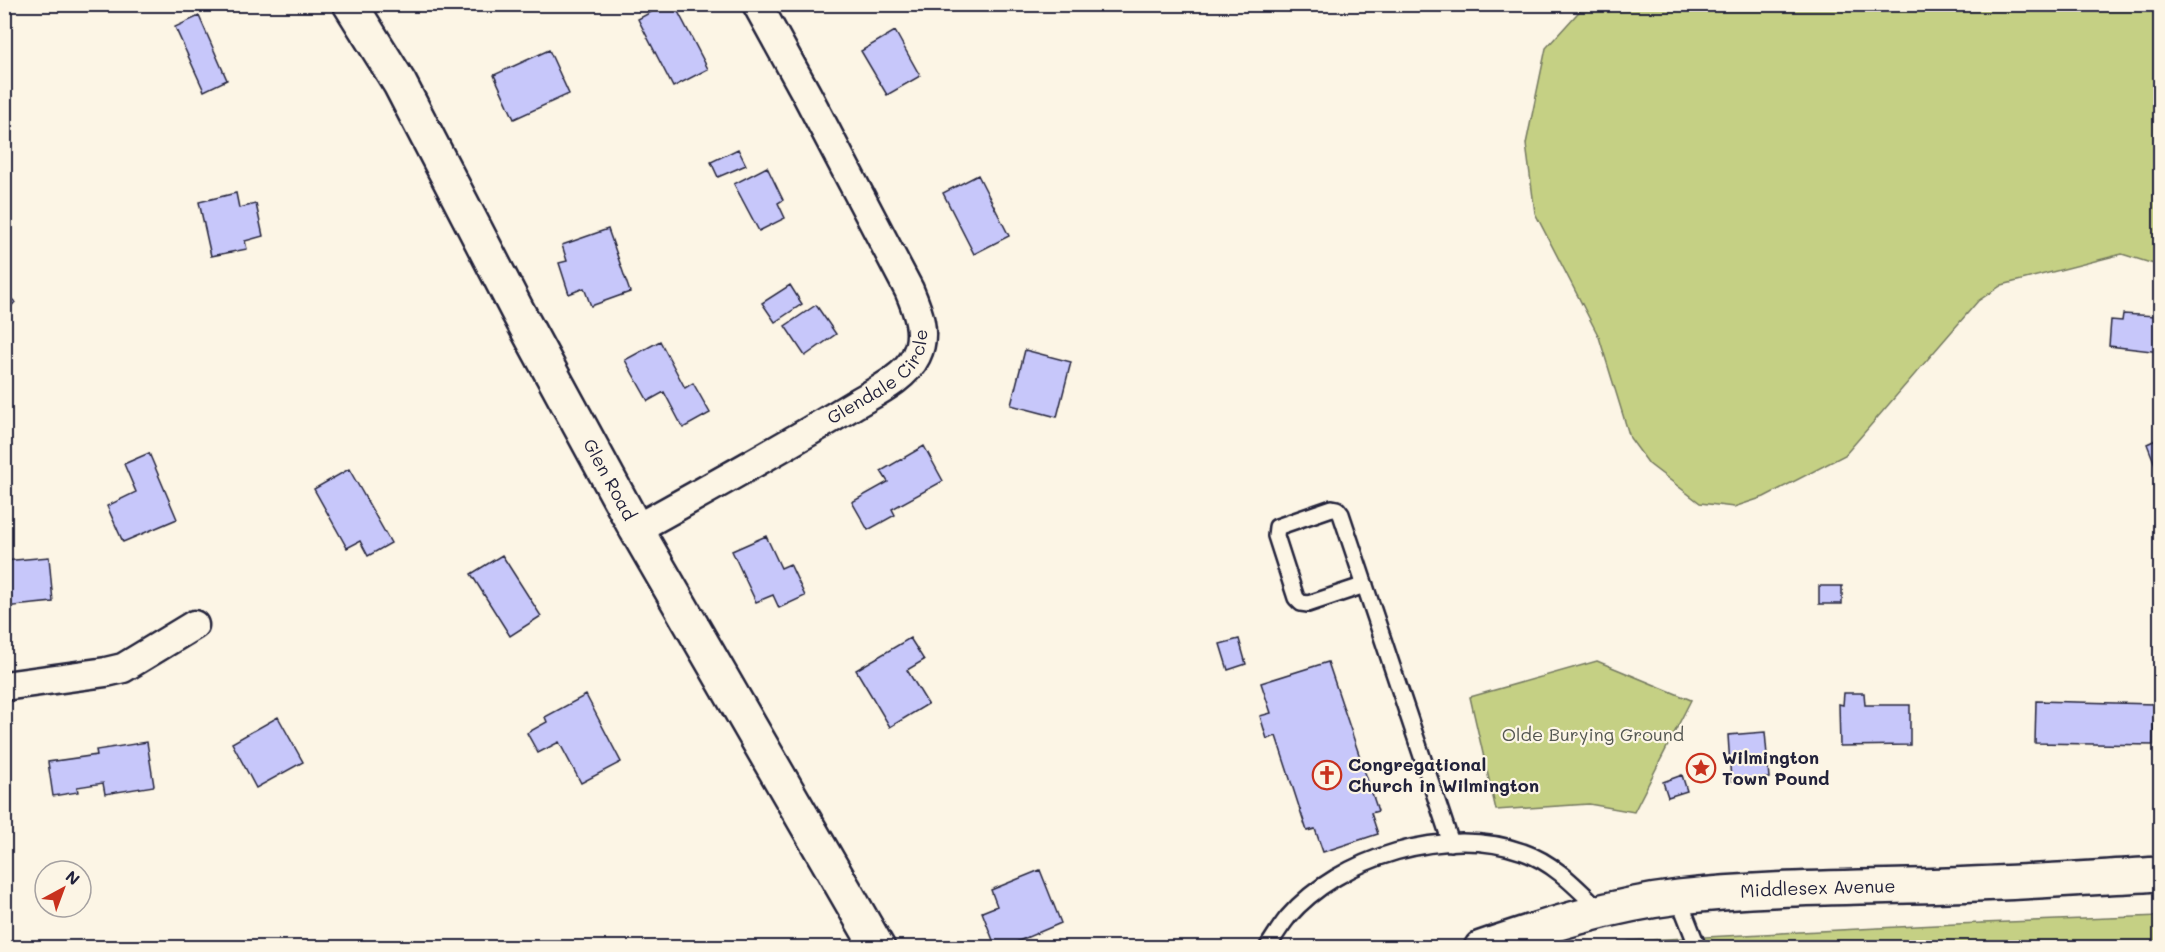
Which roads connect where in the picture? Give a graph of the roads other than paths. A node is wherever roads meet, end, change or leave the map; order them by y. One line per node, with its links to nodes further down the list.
1 (350, 4): 3 (street, Glen Road)
2 (757, 4): 3 (street, Glendale Circle)
3 (636, 529): 11 (street, Glen Road)
4 (1365, 585): 4 (lane); 7 (lane)
5 (194, 625): 6 (street)
6 (4, 686)
7 (1451, 843): 10 (lane); 12 (lane)
8 (2160, 874): 9 (street, Middlesex Avenue)
9 (1678, 897): 10 (street, Middlesex Avenue); 14 (lane)
10 (1602, 912): 13 (street, Middlesex Avenue)
11 (878, 948)
12 (1267, 948)
13 (1481, 948)
14 (1698, 948)

